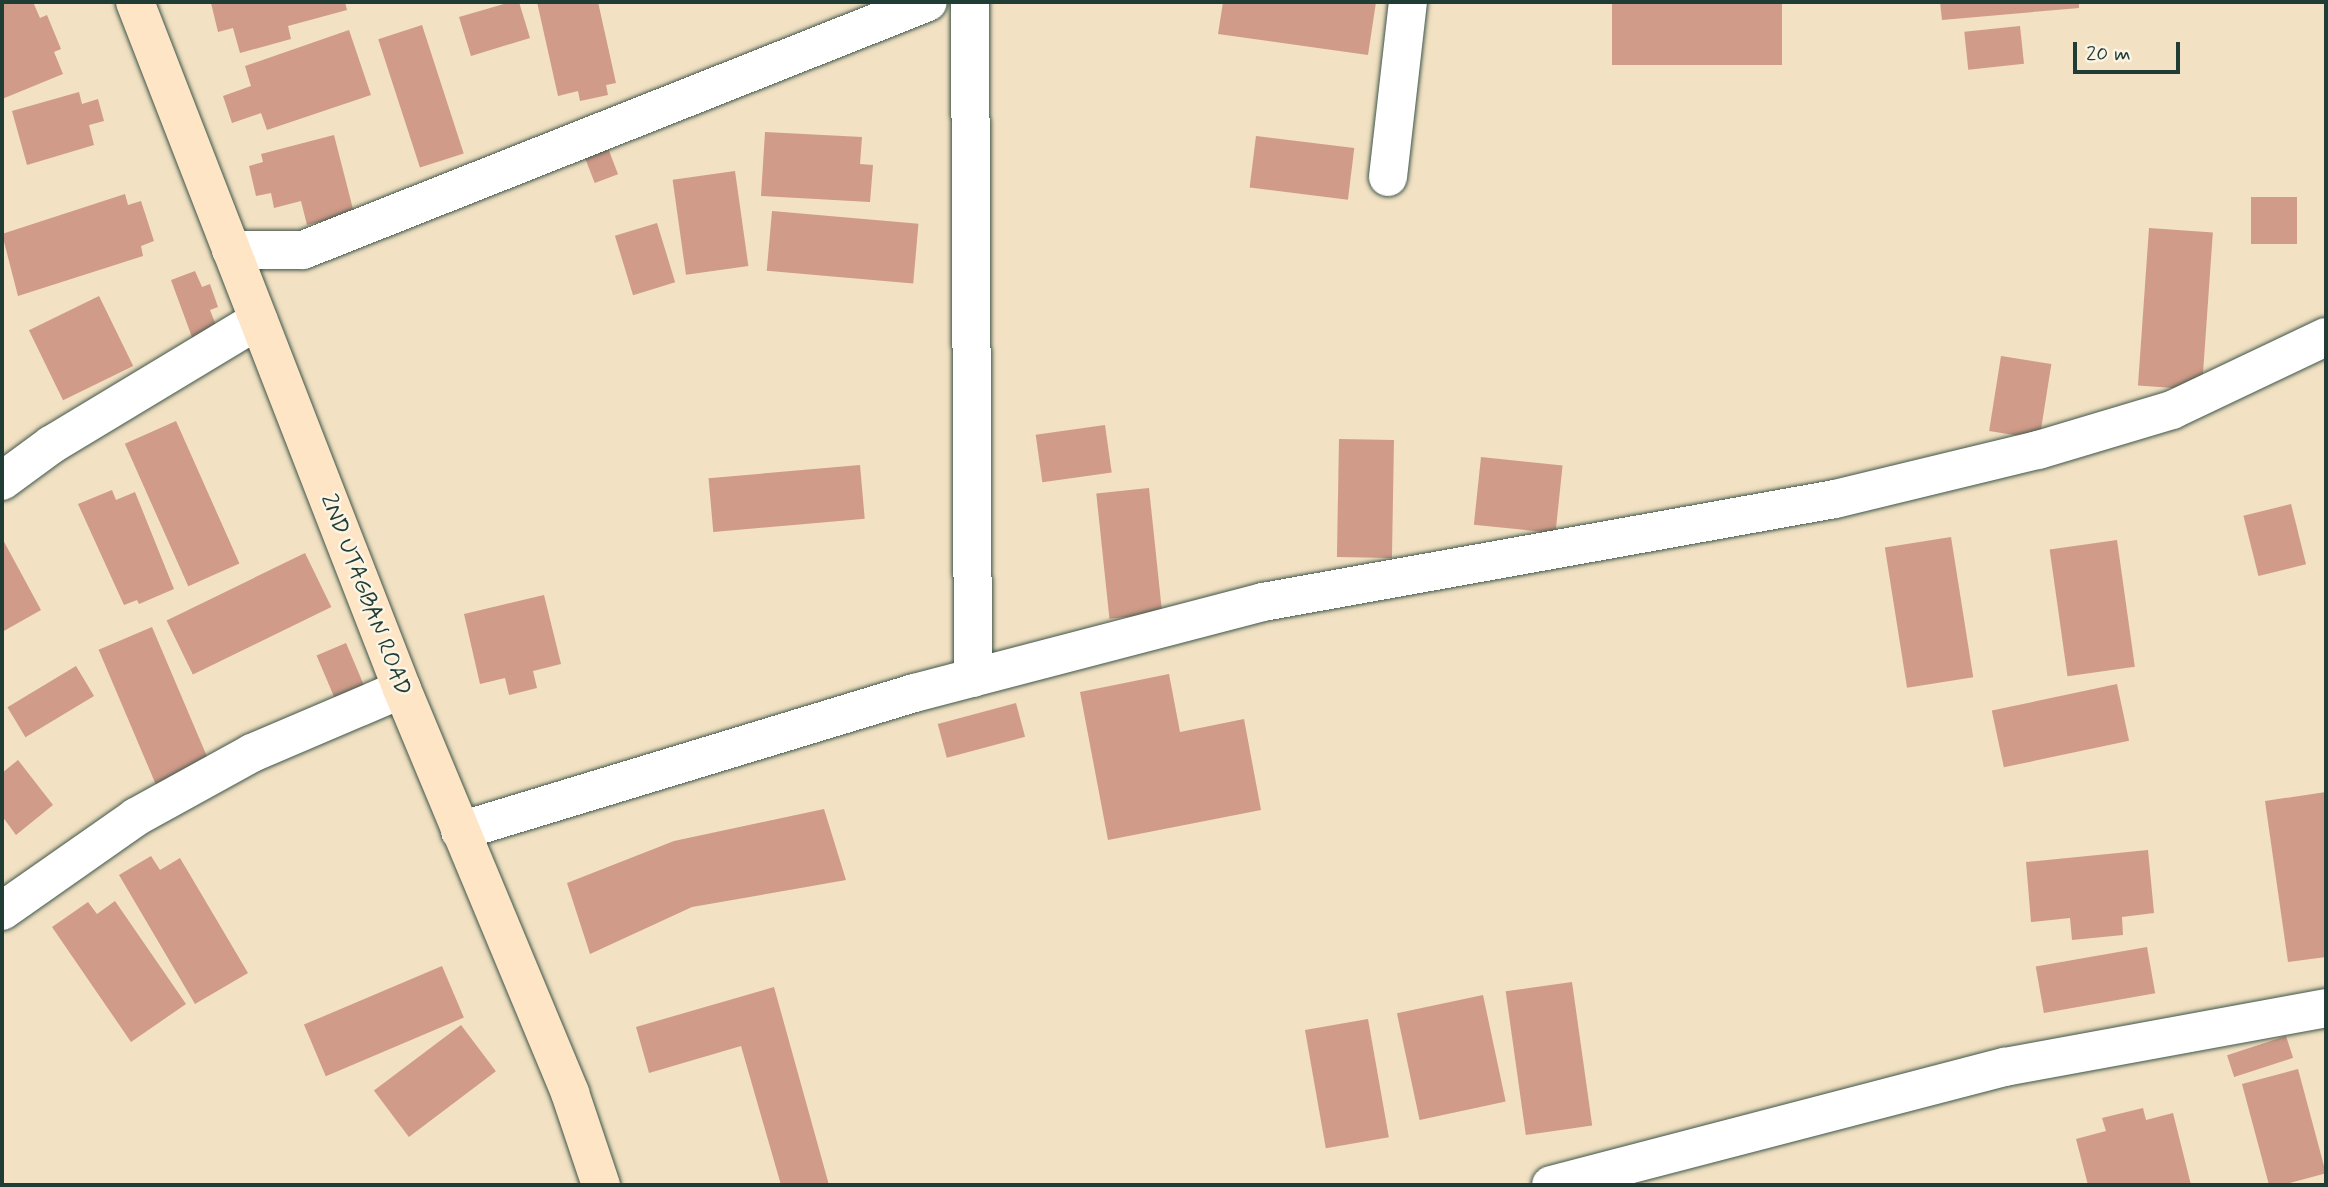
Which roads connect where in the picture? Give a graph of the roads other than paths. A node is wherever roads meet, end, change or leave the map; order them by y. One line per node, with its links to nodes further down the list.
1 (135, 2): 6 (street, 2ND UTAGBAN ROAD)
2 (928, 2): 6 (street)
3 (970, 2): 10 (street)
4 (1408, 2): 5 (street)
5 (1388, 177)
6 (231, 250): 7 (street, 2ND UTAGBAN ROAD)
7 (258, 320): 9 (street); 11 (street, 2ND UTAGBAN ROAD)
8 (2326, 337): 10 (street)
9 (2, 481)
10 (973, 678): 12 (street)
11 (402, 690): 12 (street, 2ND UTAGBAN ROAD); 13 (street)
12 (460, 831): 15 (street, 2ND UTAGBAN ROAD)
13 (2, 911)
14 (2325, 1011): 16 (street)
15 (601, 1185)
16 (1551, 1185)

